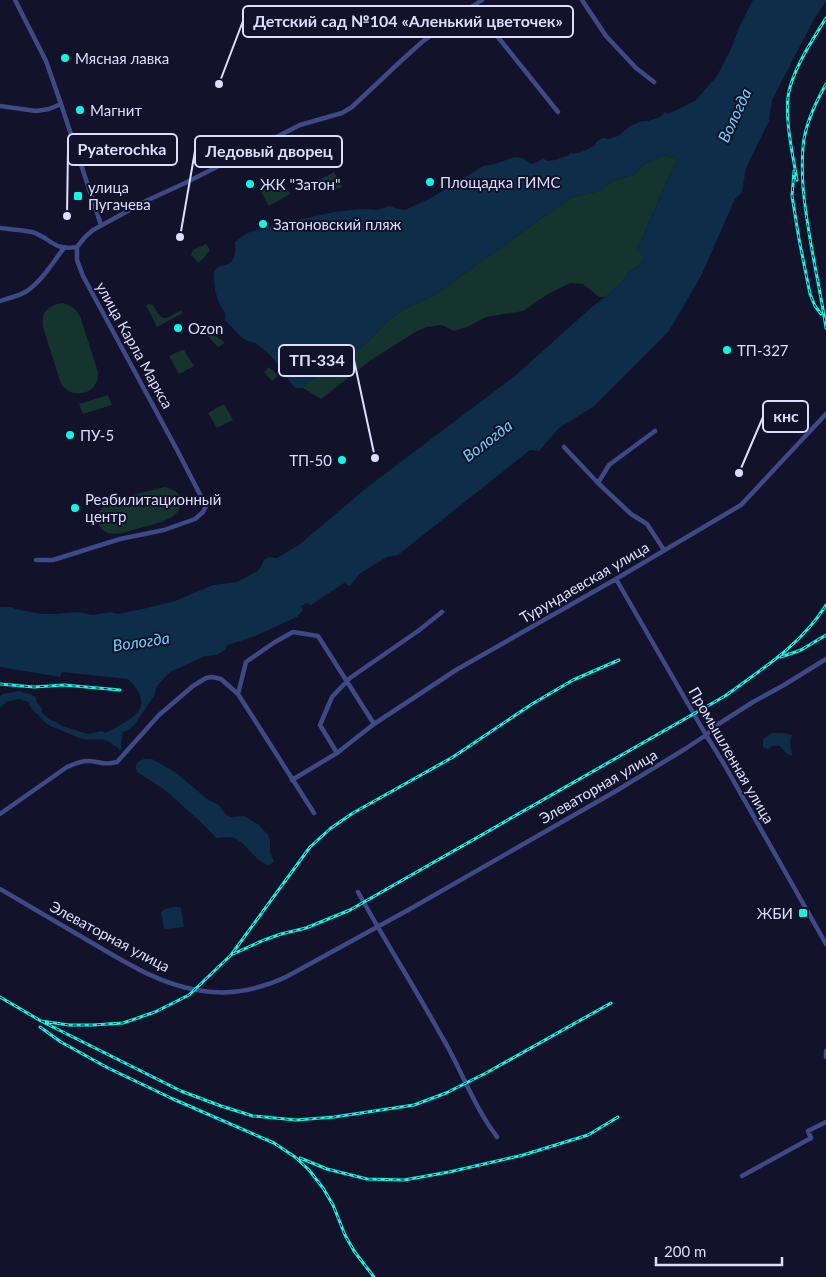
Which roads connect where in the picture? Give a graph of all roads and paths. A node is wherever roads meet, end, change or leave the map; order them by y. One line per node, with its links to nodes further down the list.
1 (15, 0): 6 (street)
2 (482, 0): 4 (street)
3 (582, 0): 5 (street)
4 (473, 6): 8 (street); 9 (street)
5 (654, 82)
6 (62, 104): 7 (street); 9 (street)
7 (0, 106)
8 (558, 112)
9 (101, 225): 11 (street)
10 (0, 228): 12 (street)
11 (77, 247): 12 (street); 19 (street, улица Карла Маркса)
12 (64, 248): 13 (street)
13 (0, 301)
14 (826, 414): 18 (street, Турундаевская улица)
15 (655, 431): 17 (street)
16 (564, 447): 17 (street)
17 (598, 483): 18 (street)
18 (664, 550): 20 (street, Турундаевская улица)
19 (36, 560)
20 (616, 579): 25 (street, Турундаевская улица); 26 (street, Промышленная улица)
21 (442, 612): 23 (street)
22 (826, 659): 26 (street, Элеваторная улица)
23 (347, 681): 24 (street); 25 (street); 27 (street)
24 (238, 694): 28 (street); 30 (street)
25 (374, 724): 27 (street, Турундаевская улица)
26 (706, 735): 33 (street, Элеваторная улица); 34 (street, Промышленная улица)
27 (336, 753): 28 (street, Турундаевская улица)
28 (292, 780): 29 (street)
29 (314, 813)
30 (0, 814)
31 (0, 889): 33 (street, Элеваторная улица)
32 (358, 892): 33 (street)
33 (377, 926): 38 (street)
34 (826, 944)
35 (826, 1051): 36 (street)
36 (826, 1057)
37 (826, 1122): 39 (street)
38 (497, 1136)
39 (742, 1176)

